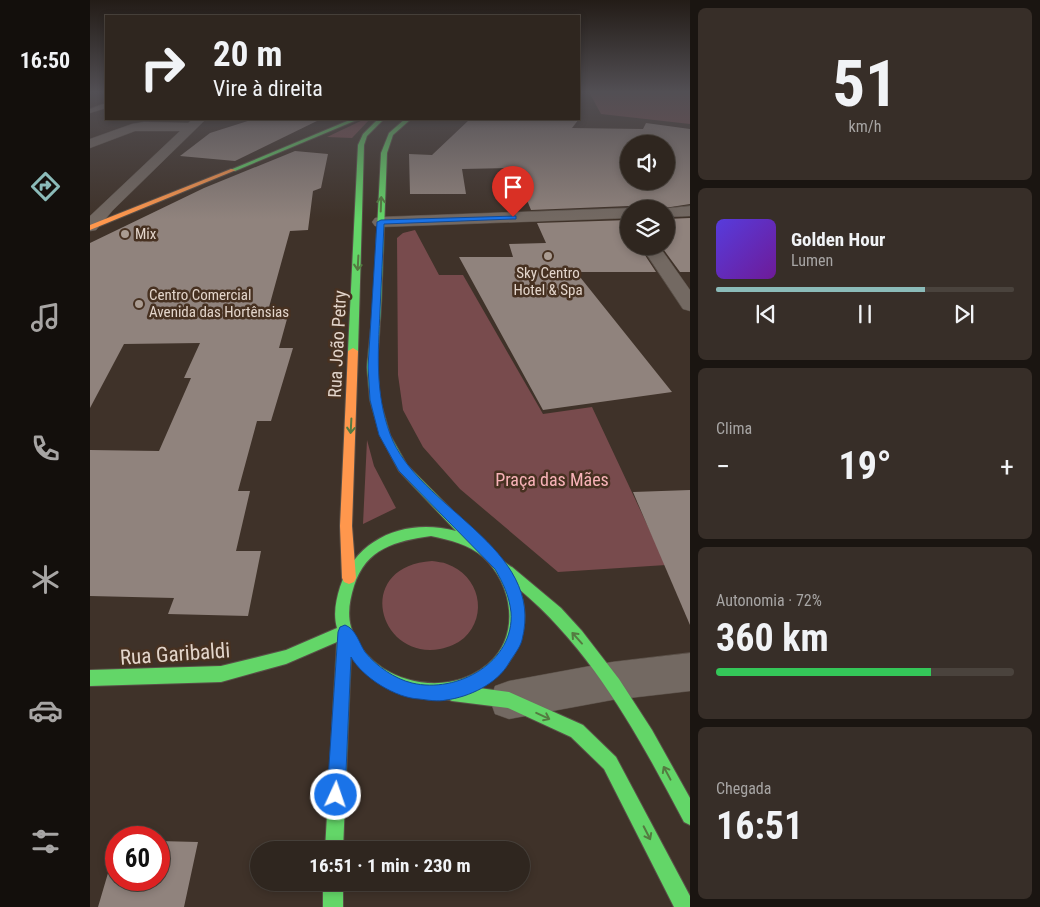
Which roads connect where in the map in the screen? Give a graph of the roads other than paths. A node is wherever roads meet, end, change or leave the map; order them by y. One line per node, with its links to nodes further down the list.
1 (115, 134): 6 (street)
2 (184, 134): 13 (street)
3 (319, 134): 8 (main road)
4 (366, 134): 7 (main road)
5 (391, 134): 12 (main road, Rua João Petry, one-way to 5)
6 (90, 144)
7 (361, 145): 8 (main road); 18 (main road, Rua João Petry, one-way to 18)
8 (274, 153): 13 (main road)
9 (690, 211): 10 (street)
10 (675, 212)
11 (620, 214): 12 (street)
12 (381, 222): 16 (main road, Rua João Petry)
13 (90, 227)
14 (656, 255): 15 (street)
15 (690, 305)
16 (480, 547): 17 (main road); 18 (main road)
17 (500, 565): 22 (main road, one-way to 17); 23 (main road)
18 (349, 578): 19 (main road)
19 (345, 632): 21 (main road, Rua Garibaldi); 23 (main road); 26 (main road)
20 (690, 672): 22 (street)
21 (90, 678)
22 (612, 681): 24 (street); 25 (main road, one-way to 22)
23 (446, 693): 24 (main road)
24 (509, 700): 29 (main road, one-way to 29)
25 (690, 816)
26 (334, 841)
27 (334, 891): 28 (main road)
28 (333, 907)
29 (686, 907)

